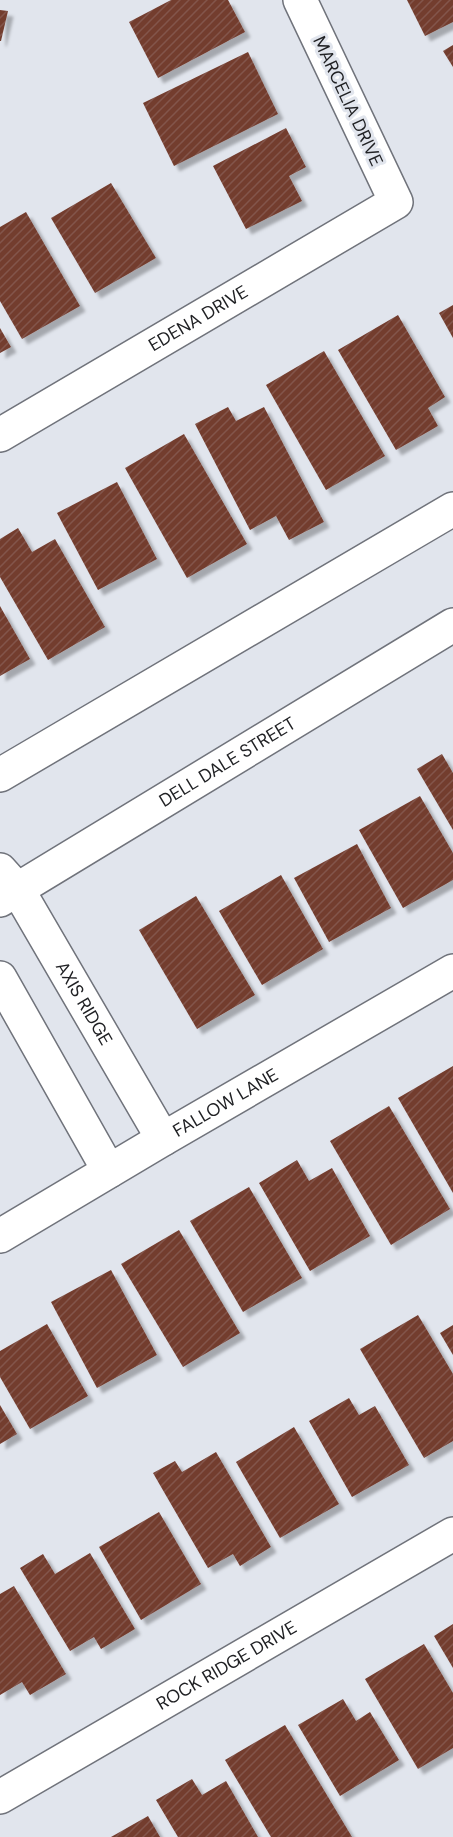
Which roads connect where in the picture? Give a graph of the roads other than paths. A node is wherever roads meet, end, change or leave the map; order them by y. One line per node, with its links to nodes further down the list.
1 (300, 0): 2 (street, MARCELIA DRIVE)
2 (396, 202): 3 (street, EDENA DRIVE)
3 (0, 435)
4 (453, 509): 6 (street)
5 (453, 625): 7 (street, DELL DALE STREET)
6 (0, 775)
7 (6, 887): 10 (street, AXIS RIDGE)
8 (453, 972): 10 (street, FALLOW LANE)
9 (0, 978): 11 (street)
10 (163, 1139): 11 (street, FALLOW LANE)
11 (109, 1171): 12 (street, FALLOW LANE)
12 (0, 1236)
13 (453, 1534): 14 (street, ROCK RIDGE DRIVE)
14 (0, 1797)

